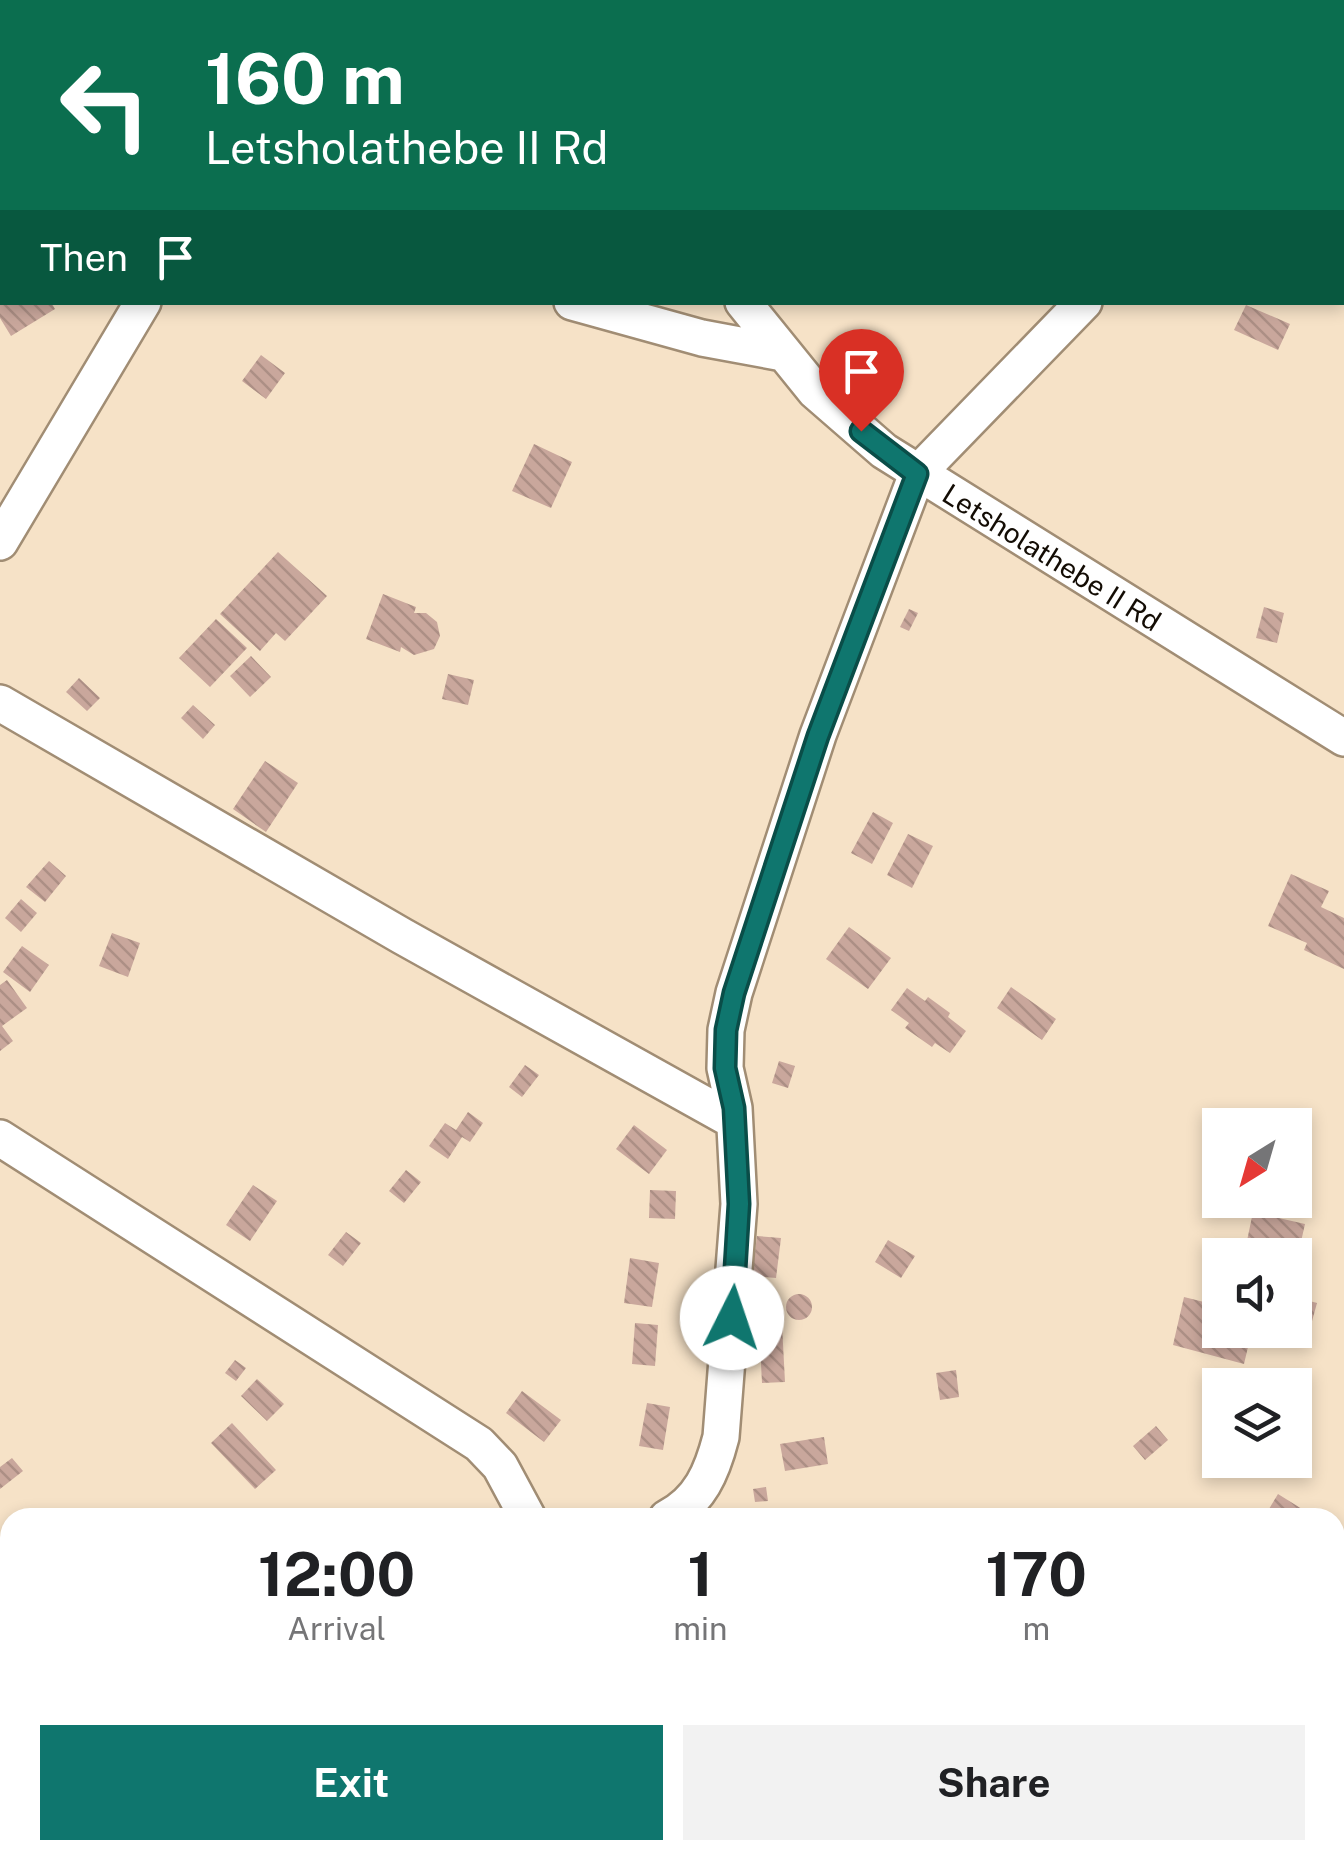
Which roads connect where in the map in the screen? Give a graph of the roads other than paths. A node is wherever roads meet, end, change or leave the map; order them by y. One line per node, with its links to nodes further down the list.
1 (141, 305): 7 (street)
2 (583, 305): 5 (street)
3 (745, 305): 5 (street, Letsholathebe II Rd)
4 (1081, 305): 6 (street)
5 (783, 353): 6 (street, Letsholathebe II Rd)
6 (917, 474): 9 (street, Letsholathebe II Rd); 10 (street)
7 (0, 542)
8 (0, 703): 10 (street)
9 (1344, 738)
10 (734, 1121): 13 (street)
11 (0, 1138): 12 (street)
12 (523, 1508)
13 (686, 1508)

